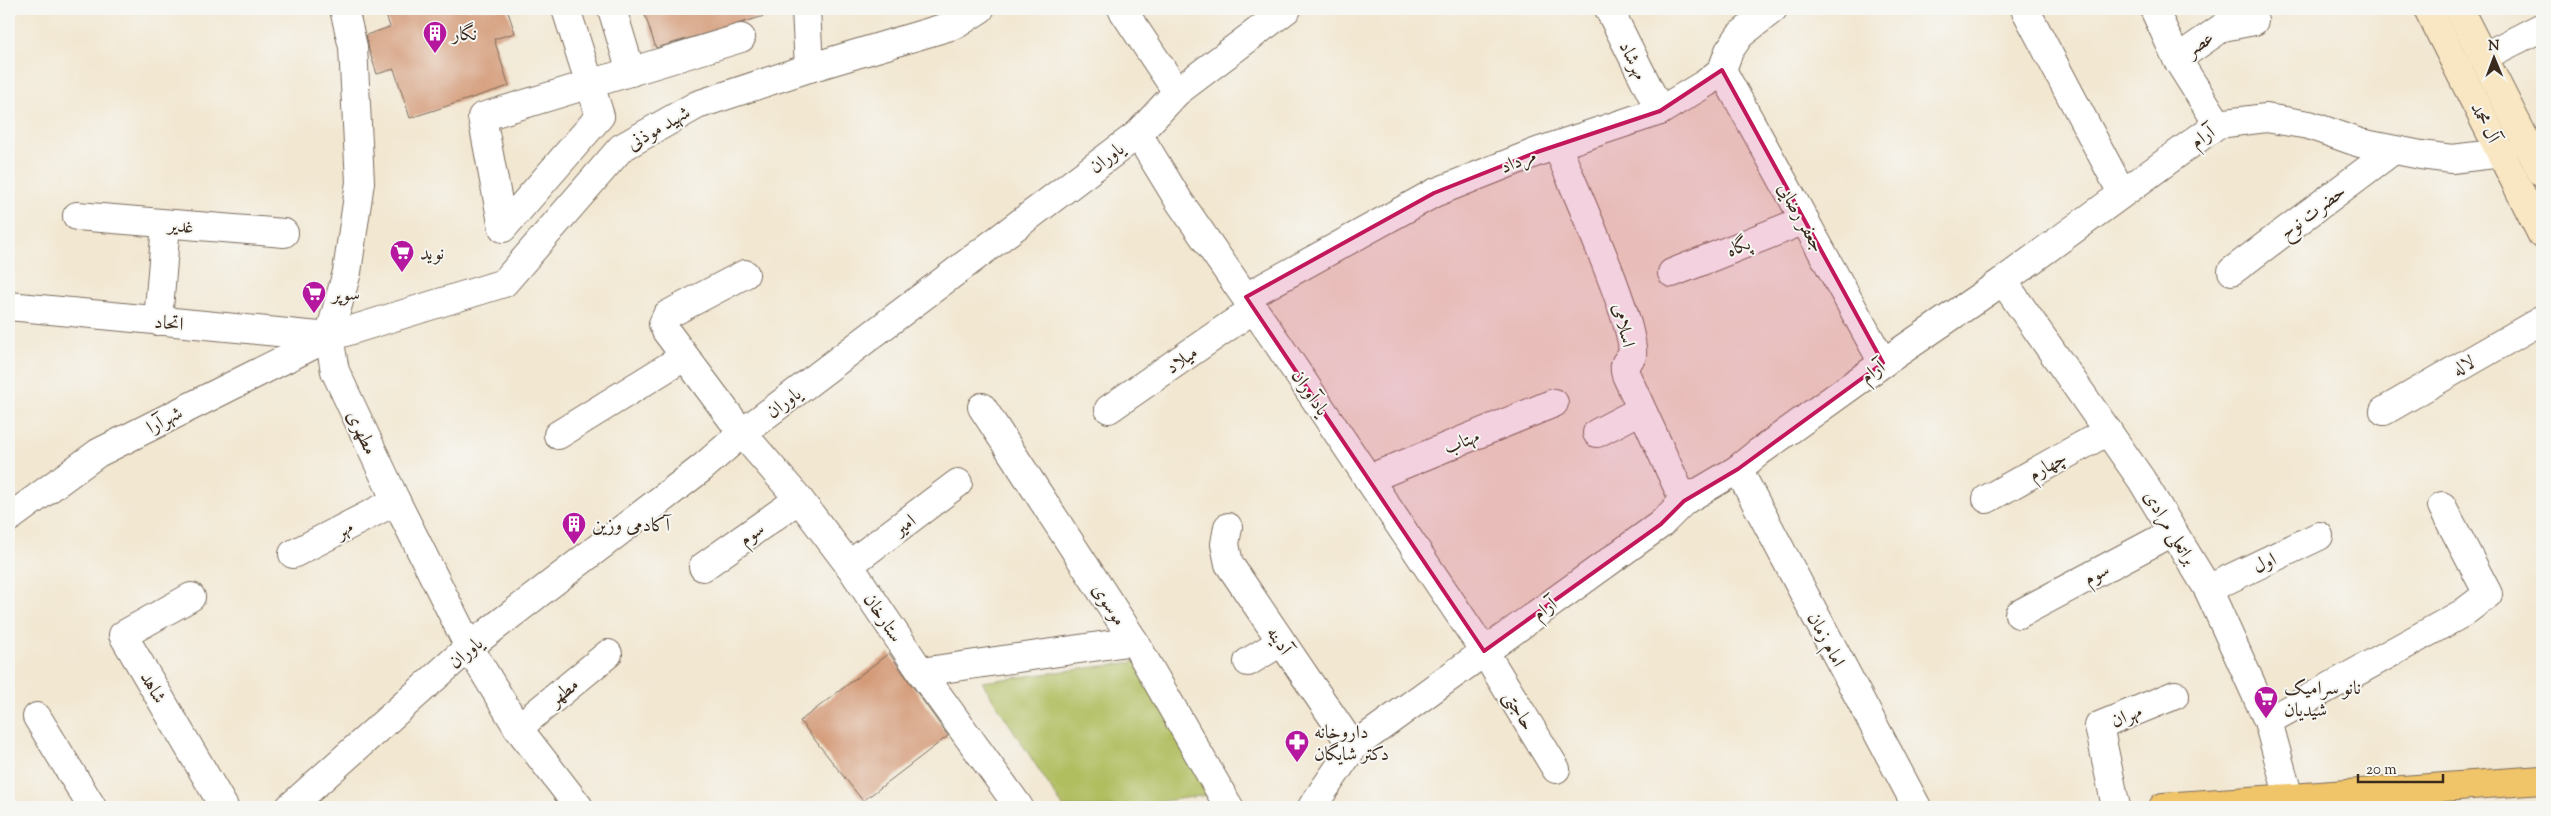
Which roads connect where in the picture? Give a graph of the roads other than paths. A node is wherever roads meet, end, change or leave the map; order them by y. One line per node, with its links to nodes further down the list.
1 (344, 9): 46 (street, مطهری)
2 (566, 9): 23 (street)
3 (612, 9): 22 (street)
4 (806, 9): 20 (street)
5 (980, 9): 20 (street, شهید موذنی)
6 (1122, 9): 24 (street)
7 (1286, 9): 15 (street, یاوران)
8 (1609, 9): 25 (street, مهرشاد)
9 (1773, 9): 21 (street)
10 (2025, 9): 32 (street)
11 (2154, 9): 19 (street)
12 (2248, 9): 19 (street, عصر)
13 (2428, 9): 30 (main road, آل محمد)
14 (2459, 9): 18 (main road, آل محمد)
15 (1254, 18): 24 (street, یاوران)
16 (2542, 27): 18 (street)
17 (741, 38): 22 (street)
18 (2483, 56): 31 (main road, آل محمد)
19 (2177, 59): 26 (street, عصر)
20 (810, 68): 46 (street, شهید موذنی)
21 (1722, 70): 25 (street, مرداد); 34 (street, جعفر رضایی)
22 (631, 72): 23 (street)
23 (590, 84): 23 (street)
24 (1178, 92): 27 (street, یاوران)
25 (1660, 111): 28 (street, مرداد)
26 (2218, 124): 29 (street, آرام); 32 (street, آرام)
27 (1138, 134): 42 (street, یادآوران); 55 (street, یاوران)
28 (1557, 146): 42 (street, مرداد); 52 (street, اسلامی)
29 (2392, 151): 30 (street, آرام); 38 (street, حضرت نوح)
30 (2502, 153): 37 (main road, آل محمد)
31 (2542, 173)
32 (2122, 193): 41 (street, آرام)
33 (77, 216): 35 (street, غدیر)
34 (1805, 220): 39 (street, پگاه); 48 (street, جعفر رضایی)
35 (166, 224): 36 (street, غدیر); 45 (street)
36 (284, 233)
37 (2542, 236)
38 (2232, 271)
39 (1672, 273)
40 (745, 274): 47 (street, ستارخان)
41 (2004, 281): 48 (street, آرام); 54 (street, براتعلی مرادی)
42 (1249, 304): 51 (street, میلاد); 59 (street, یادآوران)
43 (9, 306): 45 (street, اتحاد)
44 (2542, 320): 53 (street, لاله)
45 (158, 321): 46 (street, اتحاد)
46 (329, 337): 64 (street, مطهری); 66 (street, شهرآرا)
47 (684, 357): 55 (street, ستارخان); 57 (street)
48 (1883, 363): 58 (street, آرام)
49 (1554, 403): 59 (street, مهتاب)
50 (982, 407): 76 (street, موسوی)
51 (1109, 409)
52 (1641, 410): 56 (street); 62 (street, اسلامی)
53 (2384, 411)
54 (2108, 431): 63 (street, چهارم); 68 (street, براتعلی مرادی)
55 (742, 433): 61 (street, ستارخان); 78 (street, یاوران)
56 (1597, 433)
57 (558, 435)
58 (1738, 470): 62 (street, آرام); 98 (street, امام زمان)
59 (1368, 479): 79 (street, یادآوران)
60 (958, 483): 71 (street, امیر)
61 (799, 499): 71 (street, ستارخان); 72 (street, سوم)
62 (1684, 500): 79 (street, آرام)
63 (1987, 500)
64 (396, 501): 70 (street, مهر); 78 (street, مطهری)
65 (2442, 506): 85 (street)
66 (9, 518)
67 (1228, 527): 77 (street, آدینه)
68 (2173, 532): 73 (street, براتعلی مرادی); 75 (street, سوم)
69 (2319, 536): 73 (street, اول)
70 (293, 554)
71 (849, 565): 82 (street, ستارخان)
72 (703, 567)
73 (2208, 589): 85 (street, براتعلی مرادی)
74 (191, 597): 92 (street, شاهد)
75 (2019, 614)
76 (1134, 641): 82 (street); 96 (street, موسوی)
77 (1281, 642): 81 (street); 87 (street, آدینه)
78 (470, 647): 86 (street, مطهری); 93 (street, یاوران)
79 (1484, 651): 87 (street, آرام); 88 (street, حاجتی)
80 (608, 654): 86 (street, مطهر)
81 (1248, 662)
82 (922, 672): 95 (street, ستارخان)
83 (2175, 695): 99 (street, مهران)
84 (37, 716): 91 (street)
85 (2268, 721): 90 (street, براتعلی مرادی)
86 (518, 728): 94 (street, مطهری)
87 (1353, 747): 97 (street, آرام)
88 (1556, 769)
89 (2542, 780): 90 (main road)
90 (2289, 798): 100 (main road)
91 (92, 807)
92 (224, 807)
93 (290, 807)
94 (580, 807)
95 (1019, 807)
96 (1229, 807)
97 (1312, 807)
98 (1917, 807)
99 (2116, 807)
100 (2163, 807)

